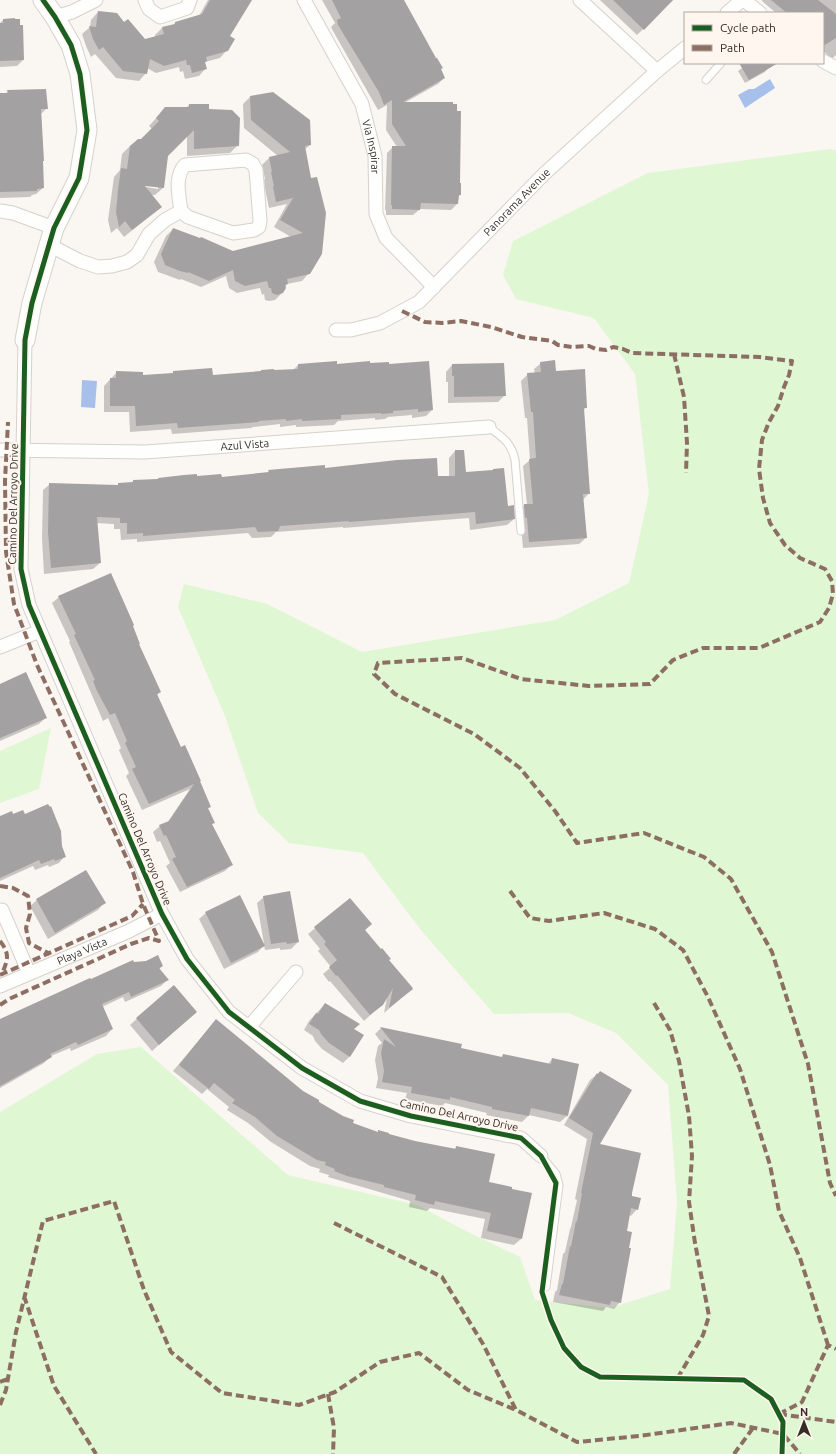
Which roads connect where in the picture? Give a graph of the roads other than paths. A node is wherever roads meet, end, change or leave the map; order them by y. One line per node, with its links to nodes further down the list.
1 (43, 0): 10 (street)
2 (96, 0): 10 (street)
3 (145, 0): 4 (street)
4 (190, 0)
5 (304, 0): 20 (street, Via Inspirar)
6 (580, 0): 15 (street)
7 (743, 0): 8 (street); 9 (street)
8 (728, 12)
9 (759, 12)
10 (55, 17): 19 (street)
11 (684, 49): 15 (street, Panorama Avenue)
12 (824, 62): 14 (street)
13 (721, 64): 16 (lane)
14 (836, 68)
15 (657, 71): 20 (street, Panorama Avenue)
16 (706, 80)
17 (0, 211): 19 (street)
18 (180, 211): 18 (street); 19 (street)
19 (52, 236): 22 (street)
20 (434, 287): 21 (street, Panorama Avenue)
21 (336, 330)
22 (26, 340): 25 (street, Camino Del Arroyo Drive)
23 (489, 427): 25 (street, Azul Vista); 26 (lane)
24 (0, 450): 25 (street, Azul Vista)
25 (23, 451): 27 (street, Camino Del Arroyo Drive)
26 (521, 530)
27 (40, 631): 28 (street); 30 (street, Camino Del Arroyo Drive)
28 (0, 647)
29 (2, 910): 32 (street)
30 (162, 914): 32 (street, Playa Vista); 34 (street, Camino Del Arroyo Drive)
31 (296, 972): 34 (street)
32 (29, 973): 33 (street, Playa Vista)
33 (0, 986)
34 (249, 1027): 35 (street, Camino Del Arroyo Drive)
35 (541, 1156): 36 (lane)
36 (546, 1287)

